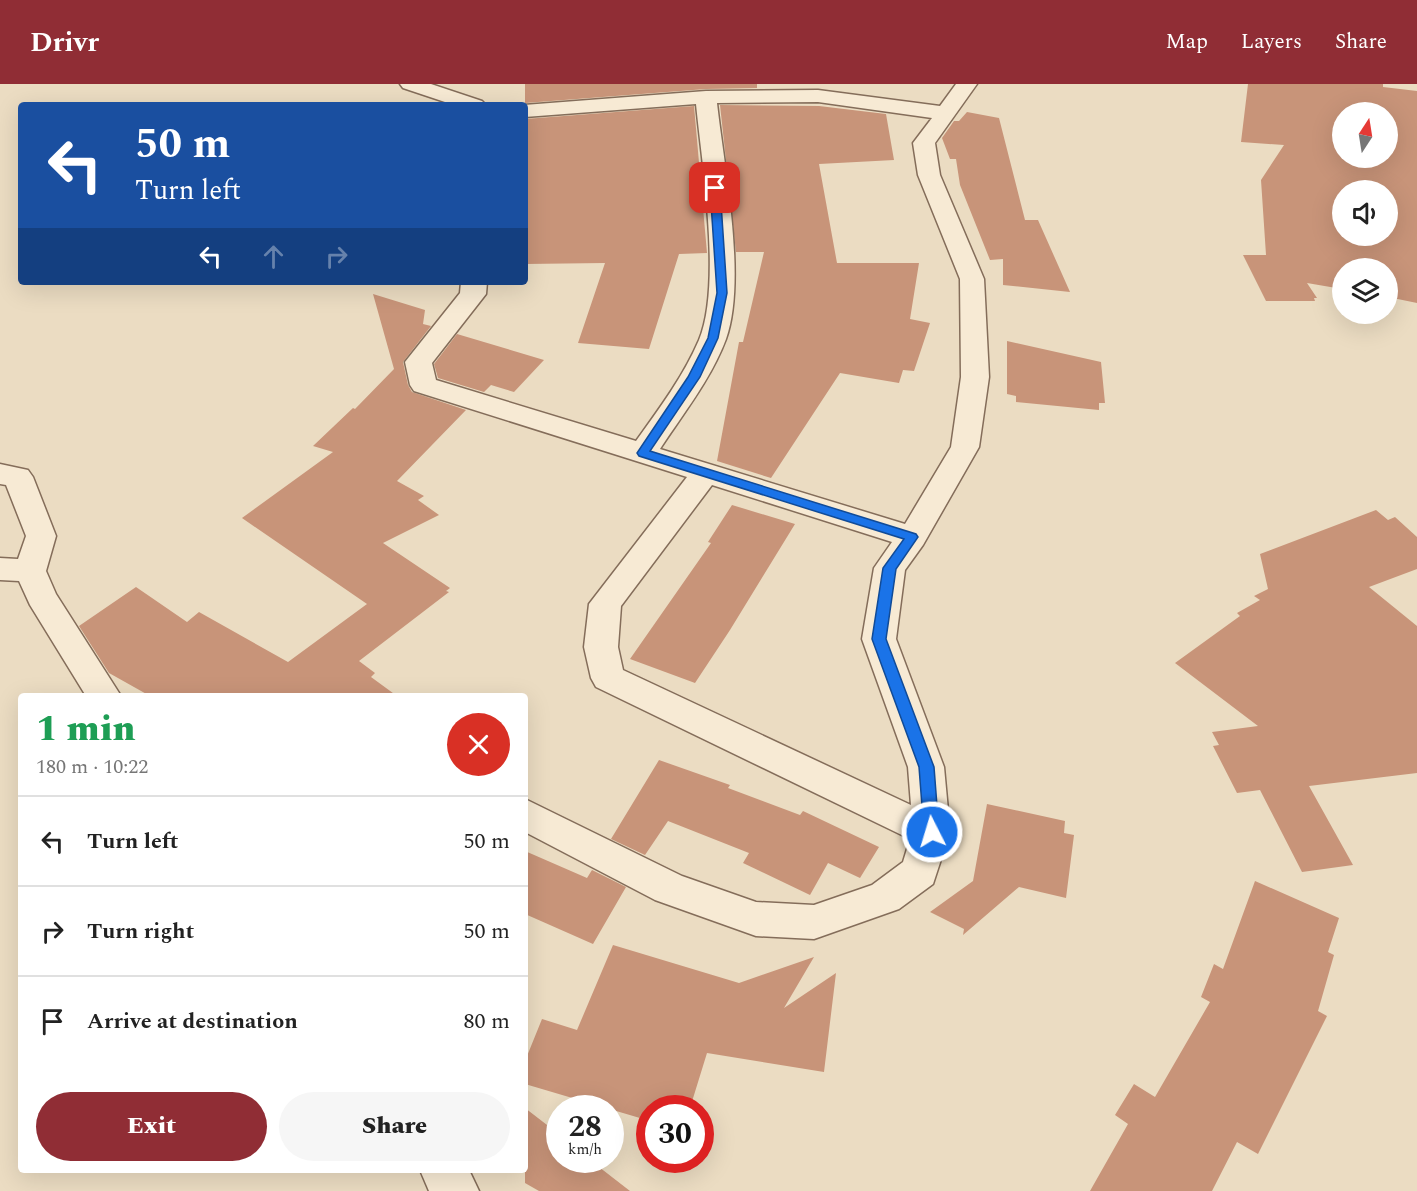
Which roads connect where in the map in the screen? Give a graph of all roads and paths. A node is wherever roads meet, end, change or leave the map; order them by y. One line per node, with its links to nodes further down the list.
1 (410, 84): 4 (street)
2 (967, 84): 6 (street)
3 (706, 97): 5 (street); 6 (street); 8 (street)
4 (466, 102)
5 (528, 111)
6 (945, 113): 11 (street)
7 (474, 285): 8 (street)
8 (643, 453): 9 (street)
9 (706, 473): 11 (street); 15 (street)
10 (0, 474): 12 (street)
11 (912, 537): 15 (street)
12 (15, 570): 13 (street)
13 (102, 693)
14 (528, 816): 15 (street)
15 (932, 832)
16 (444, 1173): 17 (street)
17 (456, 1191)

